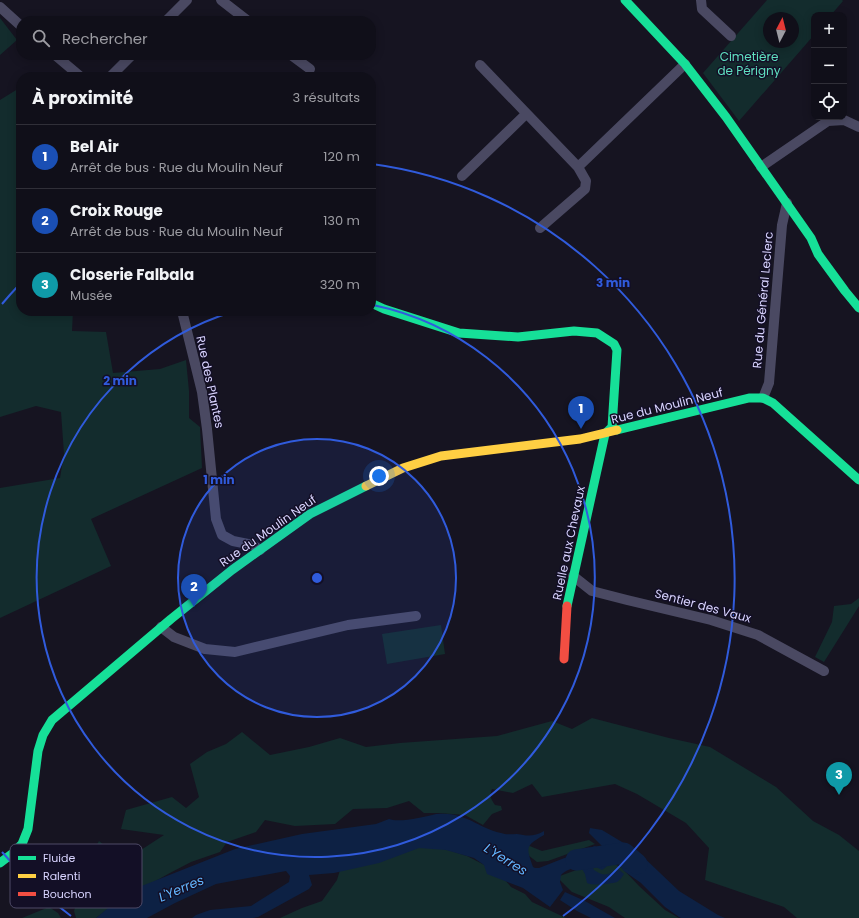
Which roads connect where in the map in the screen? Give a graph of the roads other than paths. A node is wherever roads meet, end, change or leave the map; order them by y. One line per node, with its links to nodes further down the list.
1 (187, 0): 6 (street)
2 (221, 0): 7 (street)
3 (626, 0): 13 (street)
4 (701, 0): 9 (street)
5 (0, 7): 8 (street)
6 (171, 16)
7 (242, 16)
8 (16, 21)
9 (731, 36)
10 (61, 60): 16 (street)
11 (127, 60): 17 (street)
12 (298, 60): 15 (street)
13 (684, 64): 20 (street); 21 (street)
14 (480, 65): 18 (street)
15 (310, 69)
16 (75, 72)
17 (115, 72)
18 (526, 114): 20 (street); 22 (street)
19 (859, 127): 21 (street)
20 (578, 167): 24 (street)
21 (761, 167): 23 (street)
22 (462, 176)
23 (787, 203): 26 (street); 28 (street, Rue du Général Leclerc)
24 (540, 228)
25 (376, 305): 29 (street, Ruelle aux Chevaux)
26 (859, 308)
27 (183, 316): 31 (street, Rue des Plantes)
28 (764, 398): 29 (street, Rue du Moulin Neuf); 30 (street)
29 (605, 434): 31 (street, Rue du Moulin Neuf); 32 (street, Ruelle aux Chevaux)
30 (859, 480)
31 (260, 550): 34 (street, Rue du Moulin Neuf)
32 (573, 576): 35 (street, Ruelle aux Chevaux); 36 (street, Sentier des Vaux)
33 (416, 616): 34 (street)
34 (161, 627): 37 (street, Rue du Moulin Neuf)
35 (564, 660)
36 (824, 671)
37 (22, 844)
38 (10, 854): 40 (street)
39 (10, 855): 41 (street, Rue du Moulin Neuf)
40 (0, 859)
41 (0, 863)

